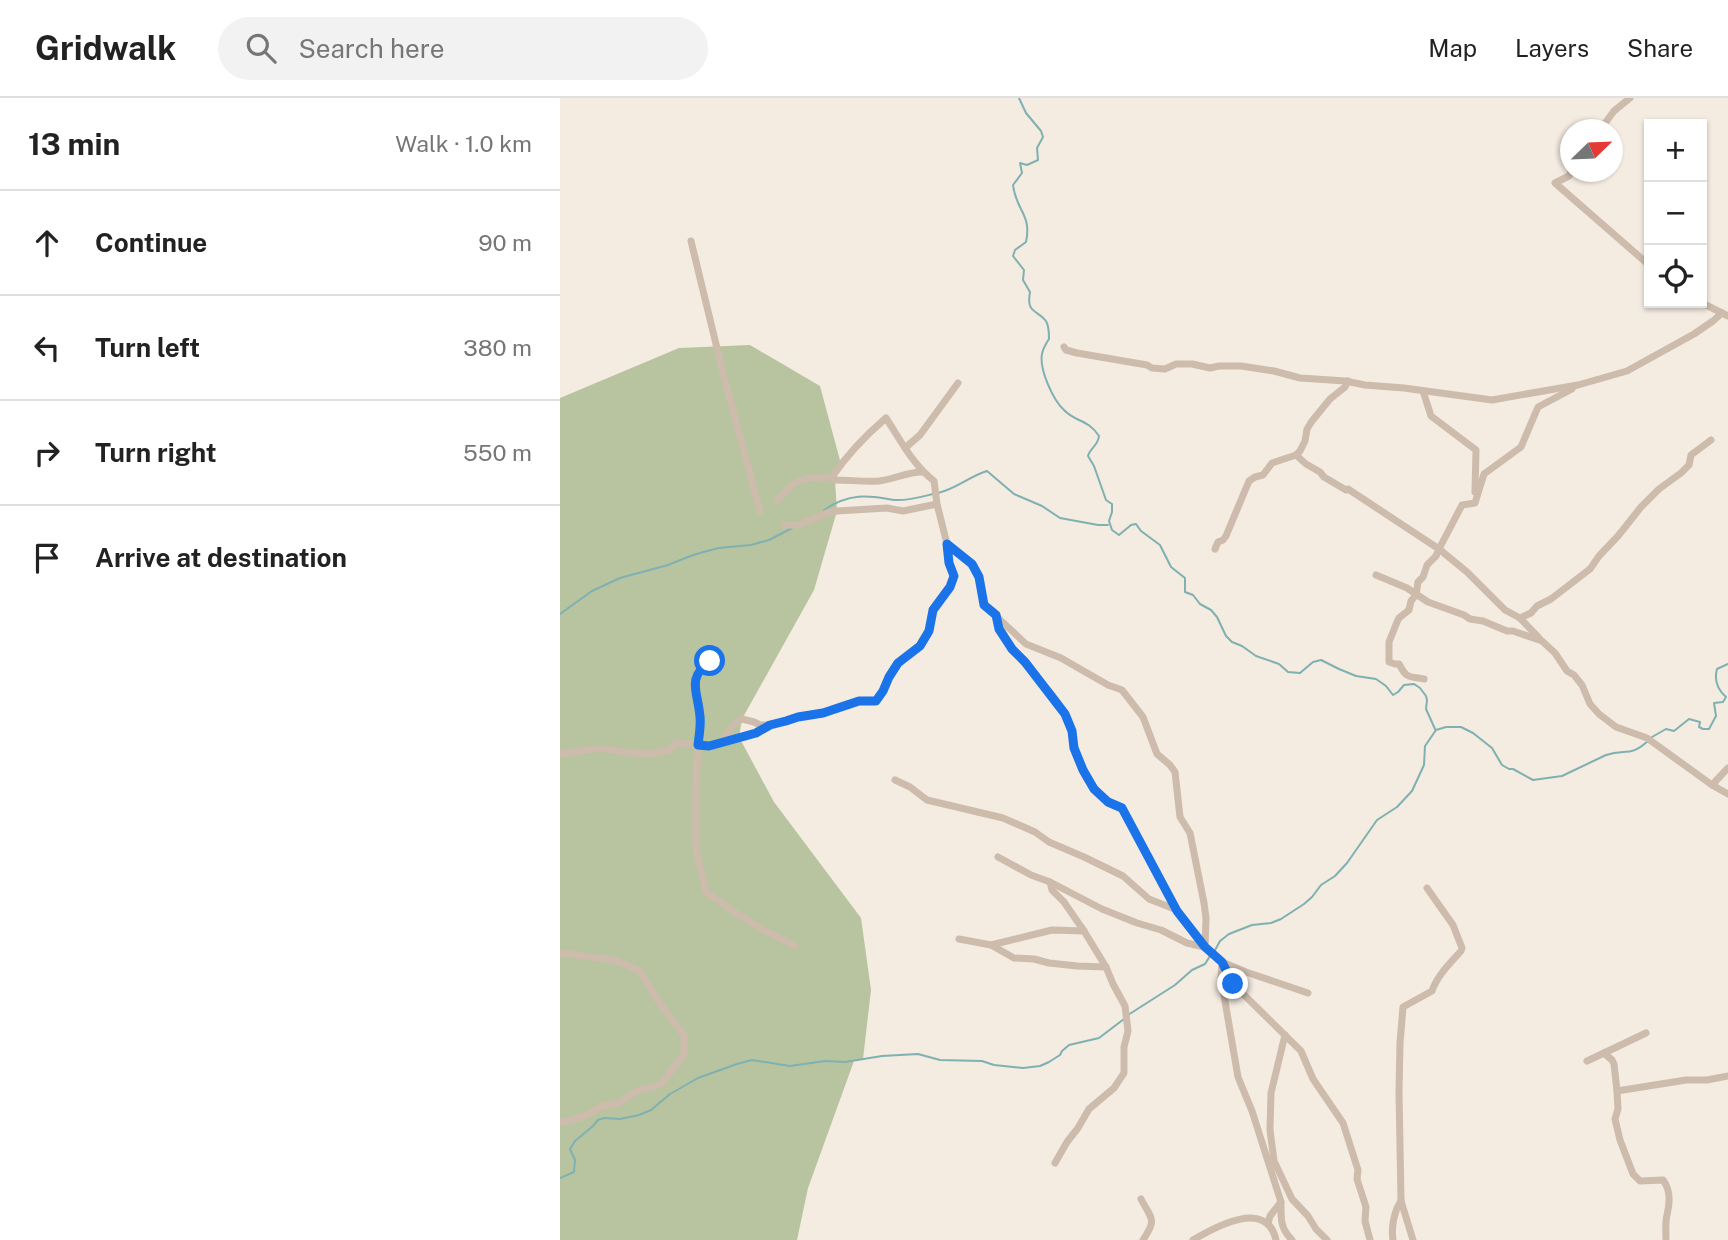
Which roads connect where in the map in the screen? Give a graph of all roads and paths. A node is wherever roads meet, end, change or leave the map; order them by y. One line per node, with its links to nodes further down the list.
1 (1630, 98): 2 (street)
2 (1608, 119)
3 (1560, 180): 5 (street)
4 (691, 241): 21 (street)
5 (1644, 261)
6 (1707, 306): 7 (street)
7 (1725, 315): 11 (street)
8 (1064, 347): 9 (street)
9 (1348, 382): 12 (street); 15 (street)
10 (958, 383): 14 (street)
11 (1578, 385): 12 (street); 19 (street)
12 (1423, 391): 19 (street)
13 (1711, 440): 29 (street)
14 (905, 448): 16 (street); 17 (street)
15 (1296, 455): 24 (street); 25 (street)
16 (922, 472): 17 (street); 20 (street)
17 (832, 477): 18 (street)
18 (777, 501)
19 (1475, 503): 25 (street)
20 (937, 504): 22 (street); 23 (street)
21 (760, 510)
22 (785, 525)
23 (947, 544): 28 (street); 33 (street)
24 (1215, 549)
25 (1439, 549): 27 (street); 29 (street)
26 (1376, 575): 27 (street)
27 (1416, 594): 30 (street); 32 (street)
28 (996, 615): 44 (street); 49 (street)
29 (1520, 618): 30 (street)
30 (1542, 641): 39 (street)
31 (710, 661): 35 (street)
32 (1424, 679)
33 (770, 725): 34 (street); 34 (street)
34 (720, 743): 35 (street)
35 (698, 745): 36 (street); 48 (street)
36 (560, 754)
37 (1728, 768): 39 (street)
38 (895, 780): 44 (street)
39 (1712, 785): 40 (street)
40 (1728, 794)
41 (998, 857): 42 (street)
42 (1050, 882): 45 (street); 49 (street)
43 (1427, 888): 63 (street)
44 (1177, 911): 49 (street)
45 (1084, 931): 47 (street); 52 (street)
46 (959, 940): 47 (street)
47 (990, 945): 52 (street)
48 (794, 946)
49 (1205, 947): 51 (street)
50 (560, 953): 60 (street)
51 (1222, 962): 53 (street); 55 (street); 64 (street)
52 (1106, 967): 61 (street)
53 (1308, 993)
54 (1646, 1033): 56 (street)
55 (1285, 1035): 71 (street); 72 (street)
56 (1604, 1053): 57 (street); 59 (street)
57 (1587, 1061)
58 (1728, 1076): 59 (street)
59 (1618, 1091): 74 (street)
60 (560, 1123)
61 (1055, 1163)
62 (1141, 1199): 67 (street)
63 (1401, 1201): 66 (street); 73 (street)
64 (1281, 1202): 65 (street); 70 (street)
65 (1268, 1224): 68 (street); 69 (street)
66 (1411, 1238)
67 (1143, 1240)
68 (1193, 1240)
69 (1276, 1240)
70 (1292, 1240)
71 (1326, 1240)
72 (1370, 1240)
73 (1393, 1240)
74 (1666, 1240)

